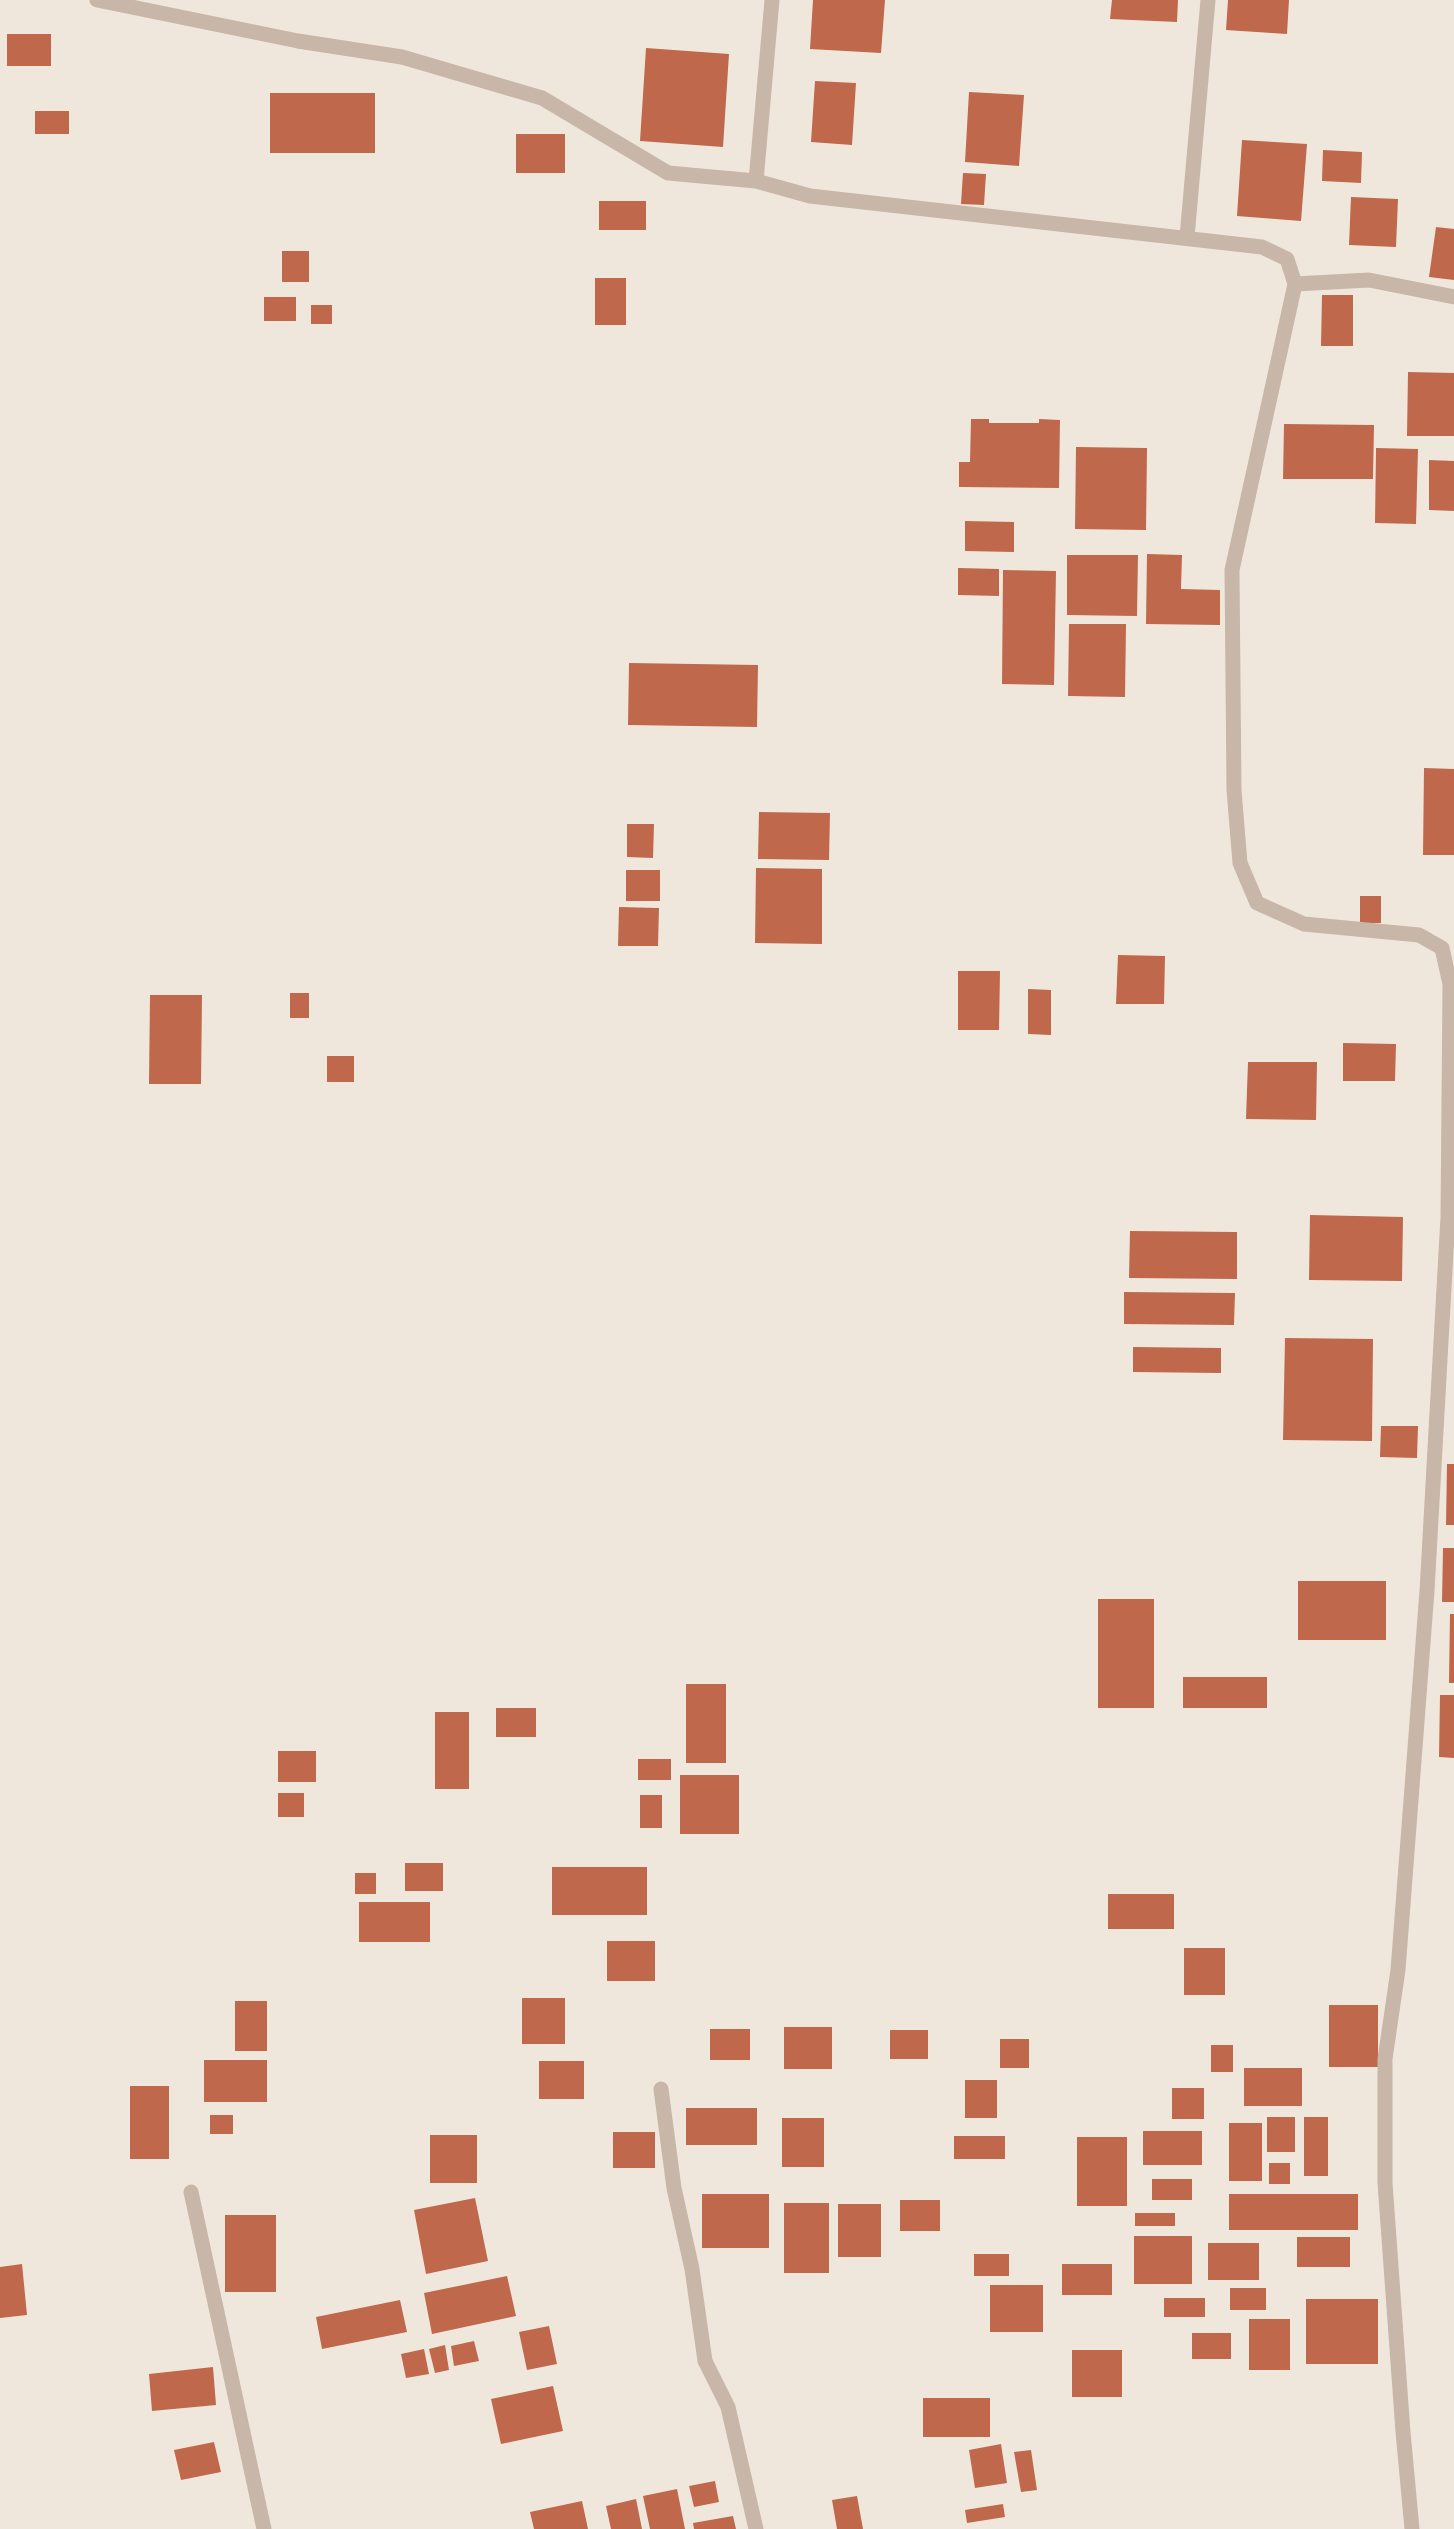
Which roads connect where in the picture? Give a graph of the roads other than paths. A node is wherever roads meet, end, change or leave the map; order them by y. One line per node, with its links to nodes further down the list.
1 (97, 0): 4 (street)
2 (772, 0): 4 (street)
3 (1209, 0): 5 (street)
4 (756, 181): 5 (street)
5 (1187, 237): 6 (street)
6 (1295, 284): 7 (street); 8 (street)
7 (1454, 297)
8 (1448, 947): 13 (street)
9 (662, 2089): 12 (street)
10 (191, 2192): 11 (street)
11 (264, 2529)
12 (756, 2529)
13 (1412, 2529)

